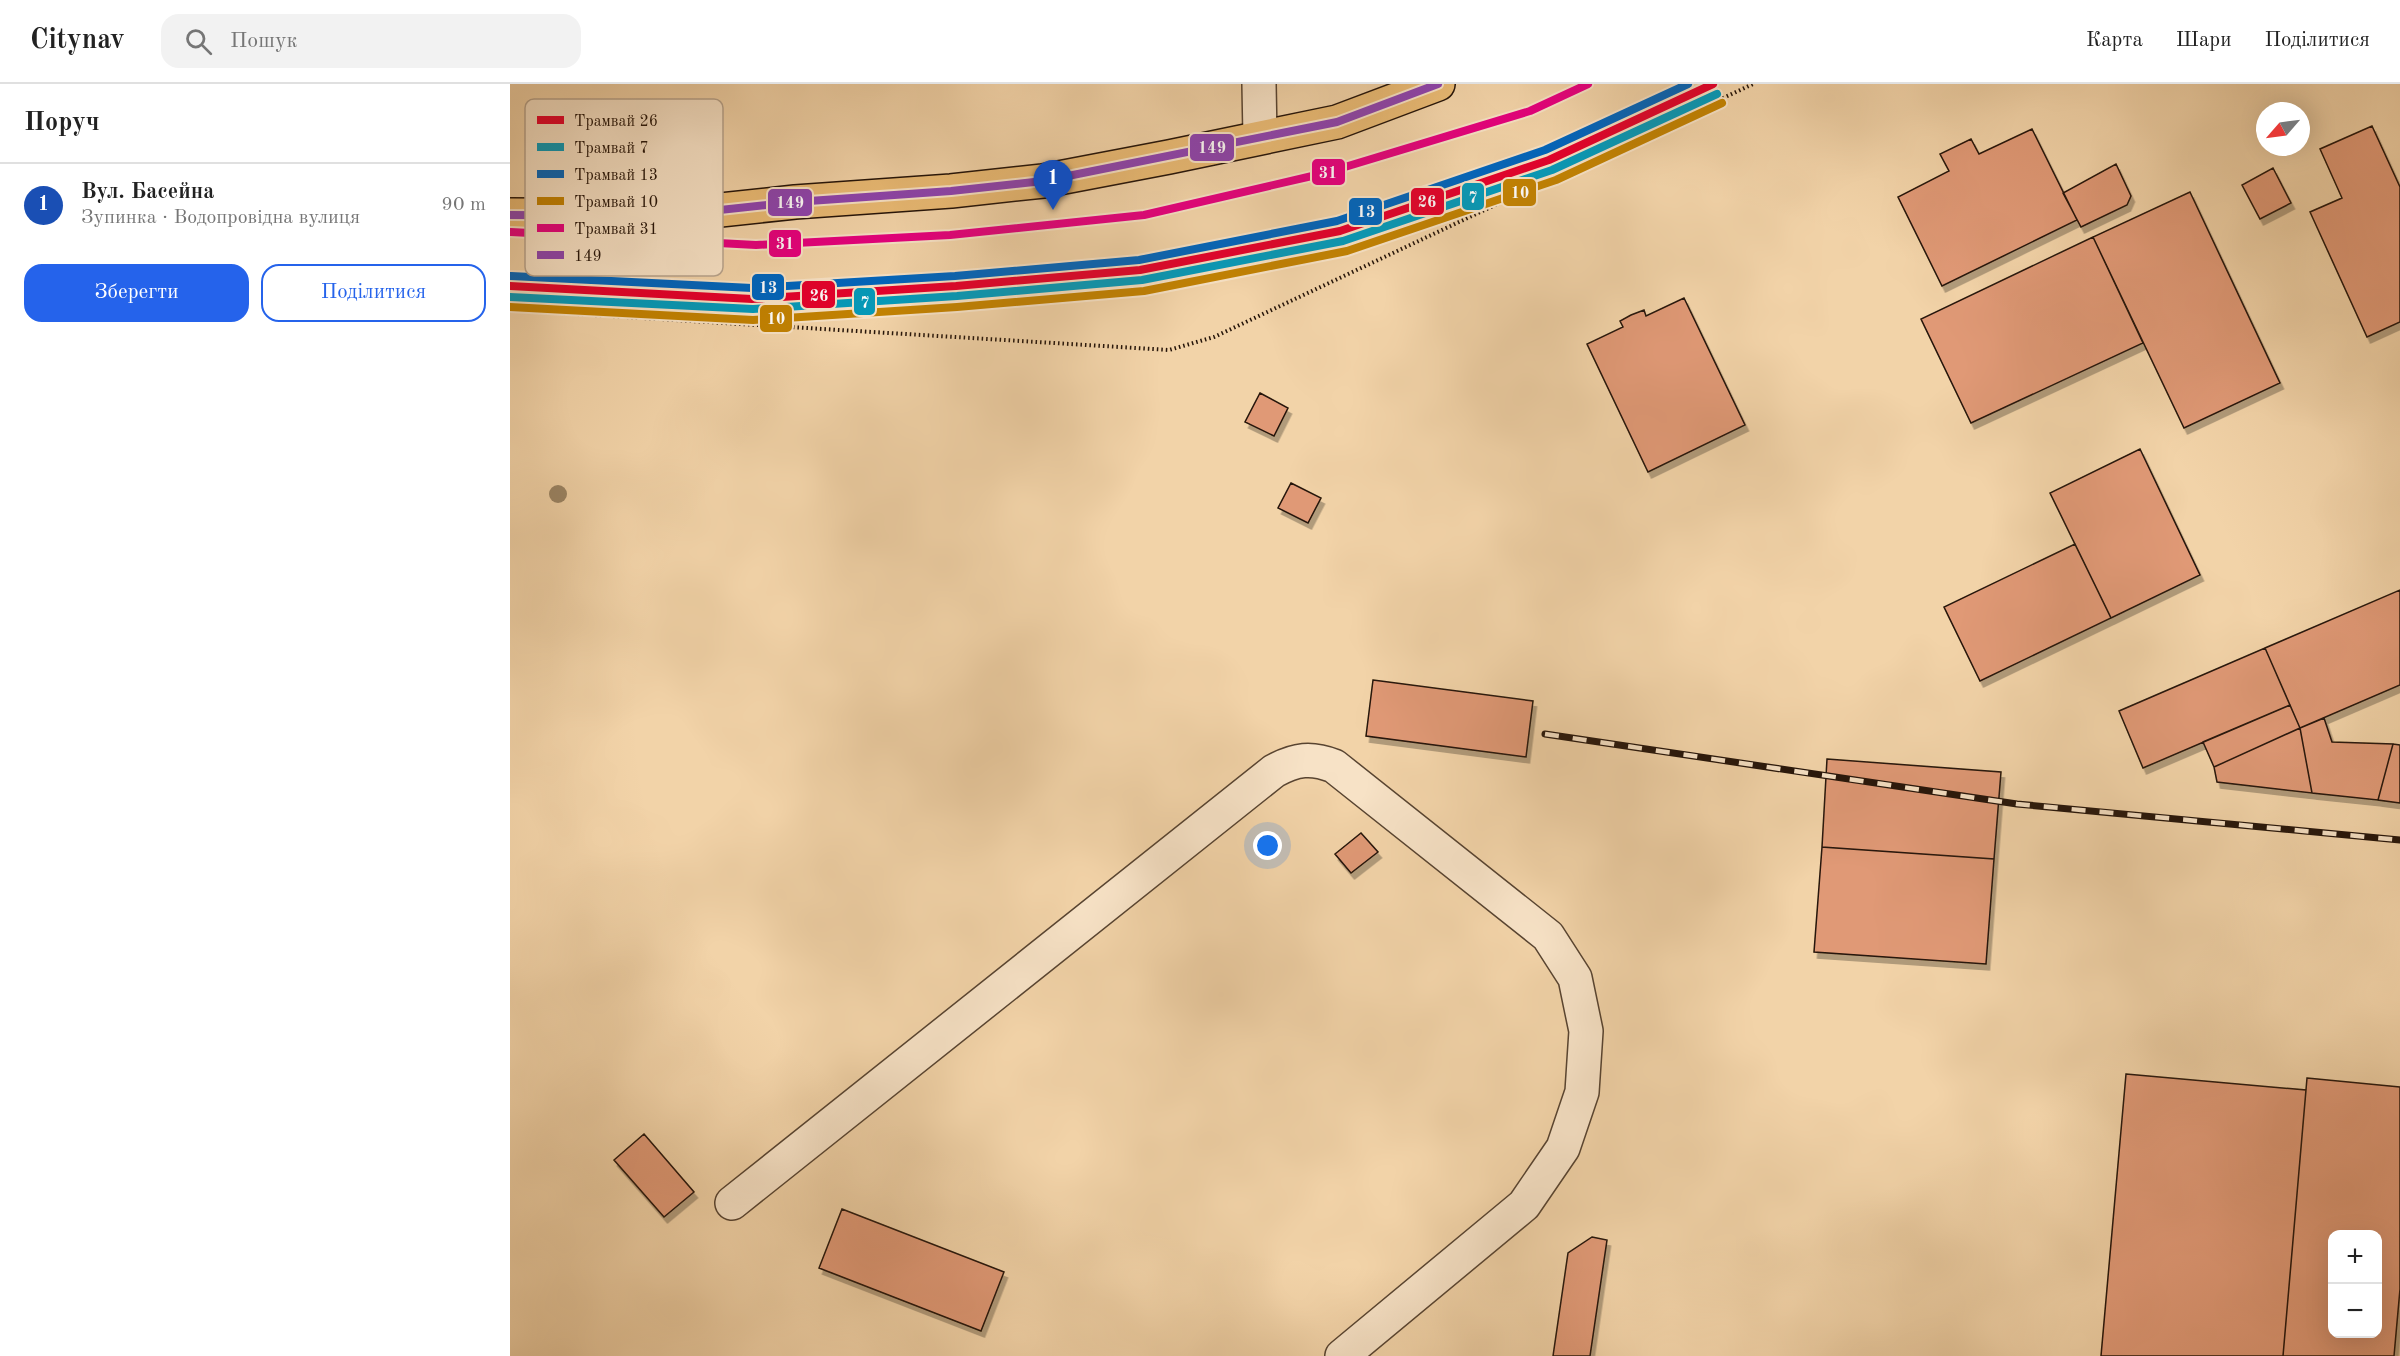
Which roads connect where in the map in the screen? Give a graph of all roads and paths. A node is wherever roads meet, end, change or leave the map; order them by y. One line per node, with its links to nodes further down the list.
1 (1259, 84): 4 (street)
2 (1438, 84): 4 (main road)
3 (1753, 84): 8 (path)
4 (1260, 137): 5 (main road)
5 (723, 210)
6 (510, 215): 7 (main road)
7 (525, 215)
8 (510, 310)
9 (732, 1203): 10 (street)
10 (1342, 1356)

